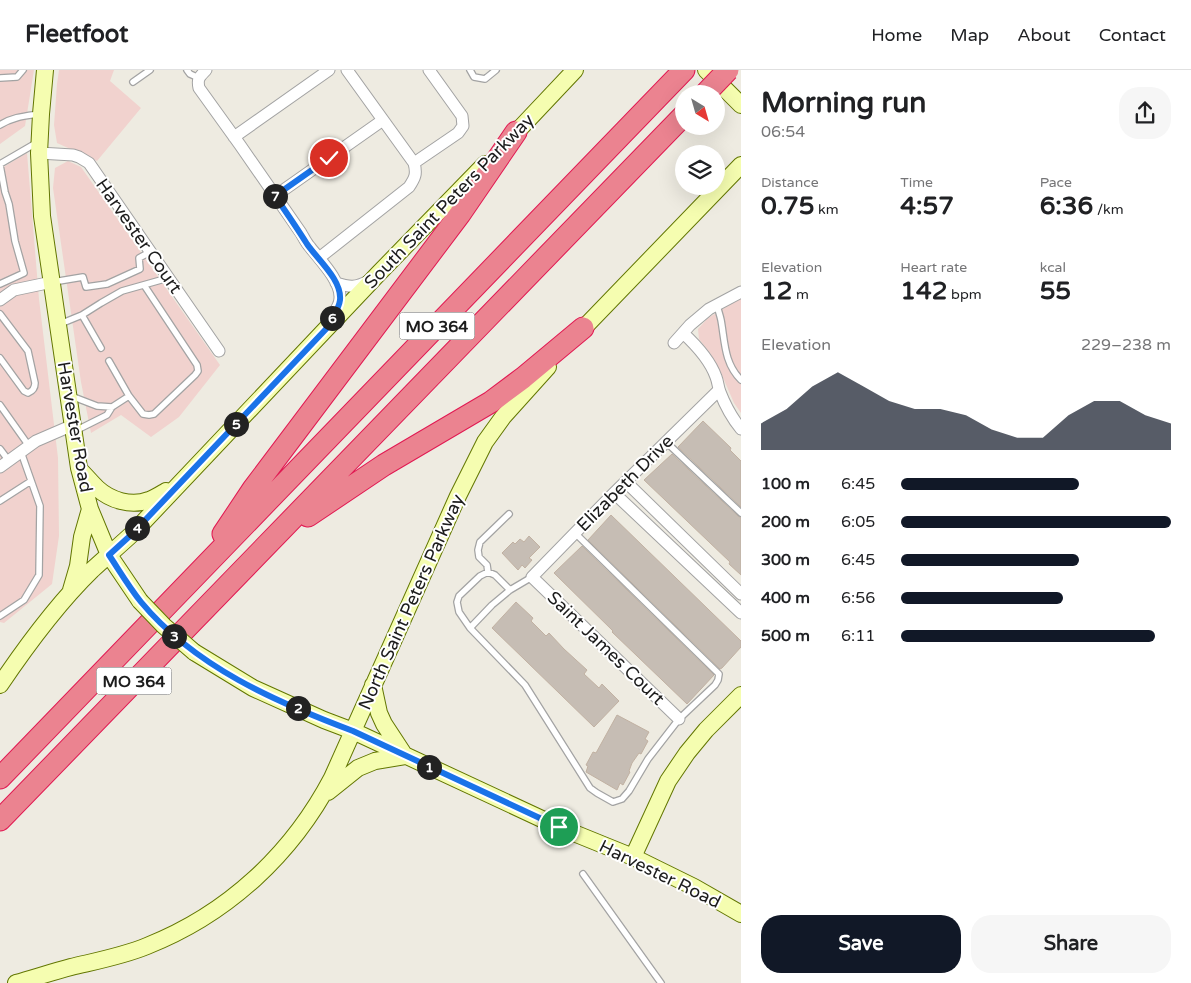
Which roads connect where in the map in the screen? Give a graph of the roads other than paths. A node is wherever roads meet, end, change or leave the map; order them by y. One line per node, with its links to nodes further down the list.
1 (23, 70): 15 (lane)
2 (45, 70): 19 (main road, Harvester Road)
3 (150, 70): 16 (lane)
4 (188, 70): 14 (lane)
5 (329, 70): 24 (street)
6 (347, 70): 20 (street)
7 (429, 70): 27 (street)
8 (470, 70): 9 (lane)
9 (496, 70)
10 (575, 70): 23 (main road, South Saint Peters Parkway)
11 (706, 70): 18 (main road)
12 (728, 70): 17 (highway, bridge)
13 (681, 73): 80 (highway, MO 364)
14 (202, 74): 24 (street)
15 (0, 78)
16 (133, 82)
17 (713, 85)
18 (741, 105)
19 (41, 114): 22 (lane); 25 (main road, Harvester Road)
20 (383, 120): 27 (street); 30 (street)
21 (675, 124): 77 (highway, MO 364)
22 (0, 125)
23 (516, 132): 34 (main road, South Saint Peters Parkway); 80 (highway)
24 (234, 137): 30 (street)
25 (39, 147): 26 (lane); 31 (street, Harvester Court); 36 (main road, Harvester Road)
26 (0, 164): 29 (lane)
27 (414, 164): 32 (street)
28 (741, 165): 48 (main road, North Saint Peters Parkway)
29 (2, 194): 33 (lane)
30 (275, 196): 32 (street)
31 (150, 252): 35 (street, Harvester Court); 36 (lane)
32 (319, 258): 37 (street)
33 (24, 273): 38 (lane); 40 (lane)
34 (379, 273): 37 (street); 47 (main road, South Saint Peters Parkway)
35 (168, 278): 39 (lane); 52 (street, Harvester Court)
36 (52, 282): 40 (street); 46 (main road, Harvester Road)
37 (336, 283): 47 (street)
38 (0, 284)
39 (144, 285): 45 (lane); 58 (lane)
40 (24, 288): 42 (street)
41 (741, 292): 43 (street)
42 (0, 300)
43 (716, 304): 49 (street); 55 (lane)
44 (0, 314): 53 (lane)
45 (82, 315): 46 (lane); 51 (lane)
46 (58, 325): 57 (main road, Harvester Road)
47 (327, 328): 70 (main road, South Saint Peters Parkway)
48 (583, 328): 77 (highway); 89 (main road, North Saint Peters Parkway)
49 (684, 333): 50 (street); 56 (street)
50 (674, 343)
51 (101, 348)
52 (219, 352)
53 (0, 358)
54 (108, 361): 58 (lane)
55 (741, 380)
56 (719, 390): 62 (street); 63 (street, Elizabeth Drive)
57 (68, 395): 60 (lane); 61 (main road, Harvester Road)
58 (129, 396): 60 (lane)
59 (0, 405): 65 (lane)
60 (112, 407): 61 (lane)
61 (73, 428): 65 (street); 67 (main road, Harvester Road)
62 (741, 429)
63 (666, 441): 69 (street, Elizabeth Drive); 74 (lane)
64 (0, 449): 66 (lane)
65 (25, 449): 66 (street); 68 (lane)
66 (4, 464)
67 (79, 468): 70 (main road); 73 (main road, Harvester Road)
68 (31, 481): 72 (lane); 86 (lane)
69 (626, 482): 71 (street, Elizabeth Drive); 84 (street)
70 (178, 484): 78 (main road, South Saint Peters Parkway)
71 (614, 493): 76 (street, Elizabeth Drive); 85 (street)
72 (0, 501)
73 (90, 509): 78 (main road, Harvester Road); 83 (main road)
74 (741, 513)
75 (509, 514): 79 (lane)
76 (576, 533): 81 (street, Elizabeth Drive); 91 (lane)
77 (268, 543): 96 (highway, MO 364)
78 (109, 555): 83 (main road, South Saint Peters Parkway); 92 (main road, Harvester Road, bridge)
79 (488, 572): 82 (lane); 87 (lane)
80 (195, 577): 94 (highway, MO 364)
81 (532, 577): 82 (lane); 91 (street, Saint James Court)
82 (510, 590): 87 (lane)
83 (70, 594): 88 (main road, South Saint Peters Parkway)
84 (741, 594)
85 (741, 613)
86 (0, 616)
87 (470, 628): 91 (lane)
88 (1, 683)
89 (373, 685): 92 (main road, North Saint Peters Parkway); 93 (main road)
90 (741, 695): 97 (main road)
91 (679, 719)
92 (353, 731): 93 (main road, Harvester Road); 95 (main road, North Saint Peters Parkway)
93 (405, 756): 95 (main road); 97 (main road, Harvester Road)
94 (0, 778)
95 (322, 797): 100 (main road, North Saint Peters Parkway)
96 (0, 820)
97 (632, 857): 99 (main road, Harvester Road)
98 (583, 874): 101 (lane)
99 (741, 914)
100 (16, 983)
101 (661, 983)

